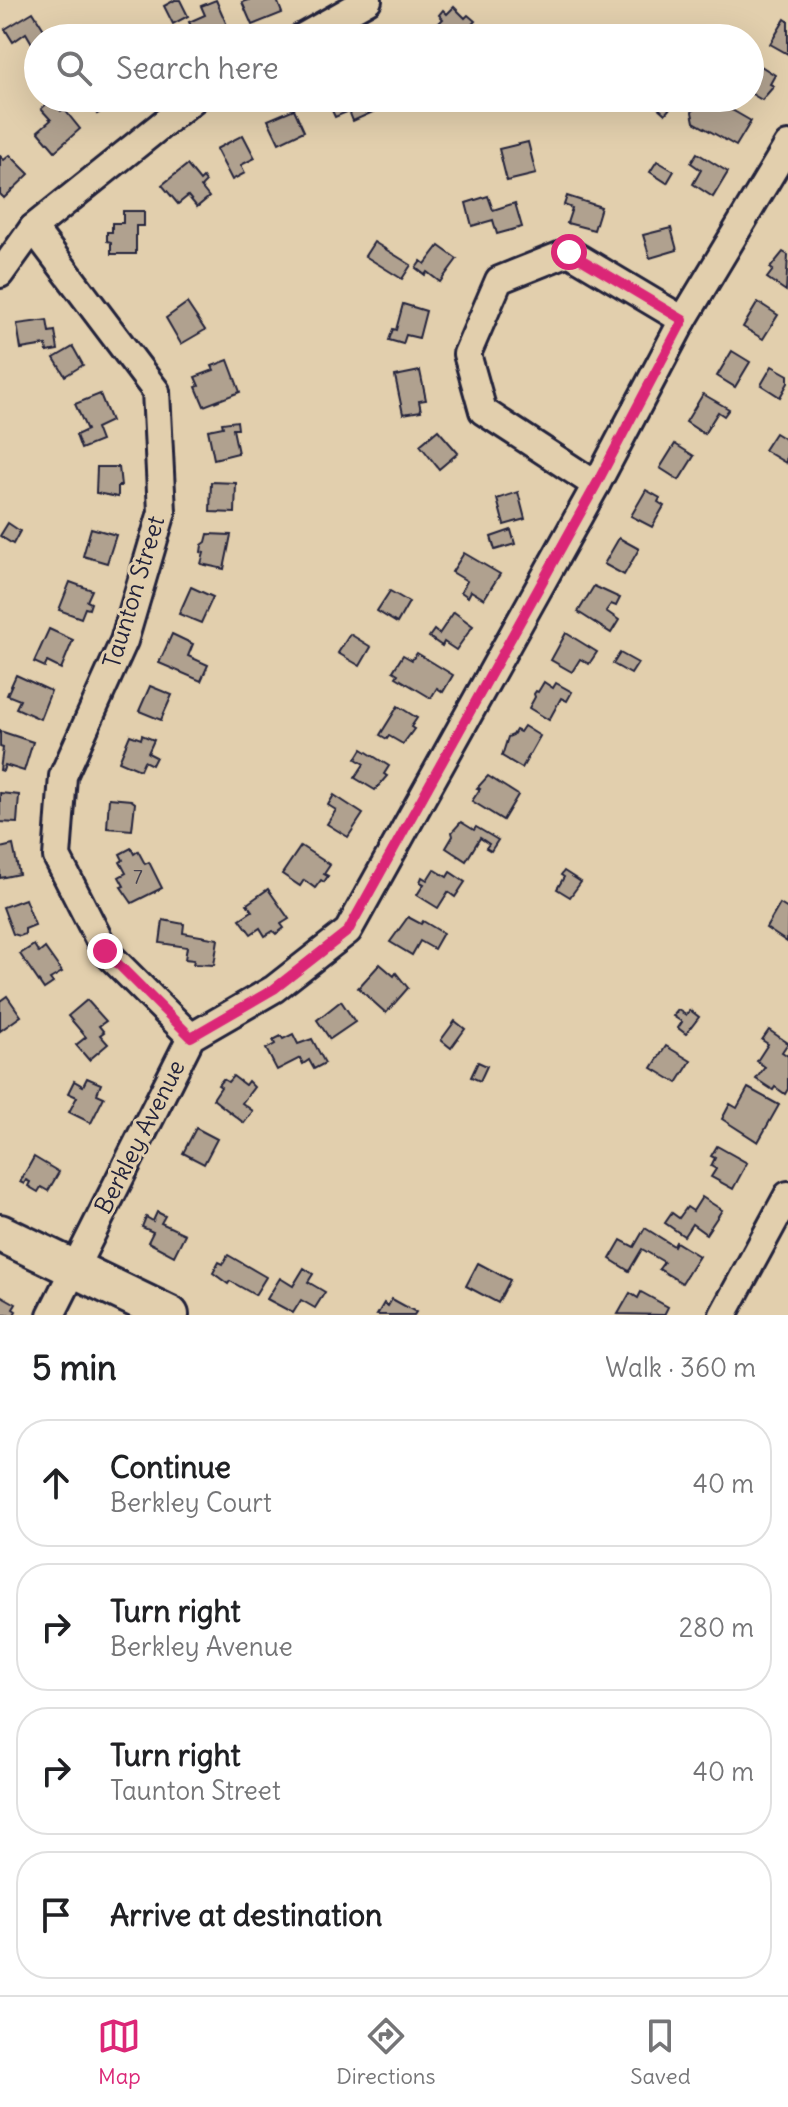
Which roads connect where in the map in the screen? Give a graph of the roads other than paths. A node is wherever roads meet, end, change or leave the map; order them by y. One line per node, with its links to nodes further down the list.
1 (368, 0): 2 (street)
2 (326, 24)
3 (178, 112): 5 (street)
4 (788, 145): 7 (street, Berkley Avenue)
5 (33, 228): 6 (street); 9 (street, Taunton Street)
6 (0, 274)
7 (683, 320): 8 (street, Berkley Avenue); 8 (street)
8 (596, 485): 9 (street, Berkley Avenue)
9 (191, 1037): 12 (street, Berkley Avenue)
10 (788, 1195): 15 (street)
11 (0, 1233): 12 (main road)
12 (74, 1268): 13 (street, Berkley Avenue); 14 (main road)
13 (51, 1315)
14 (170, 1315)
15 (723, 1315)

